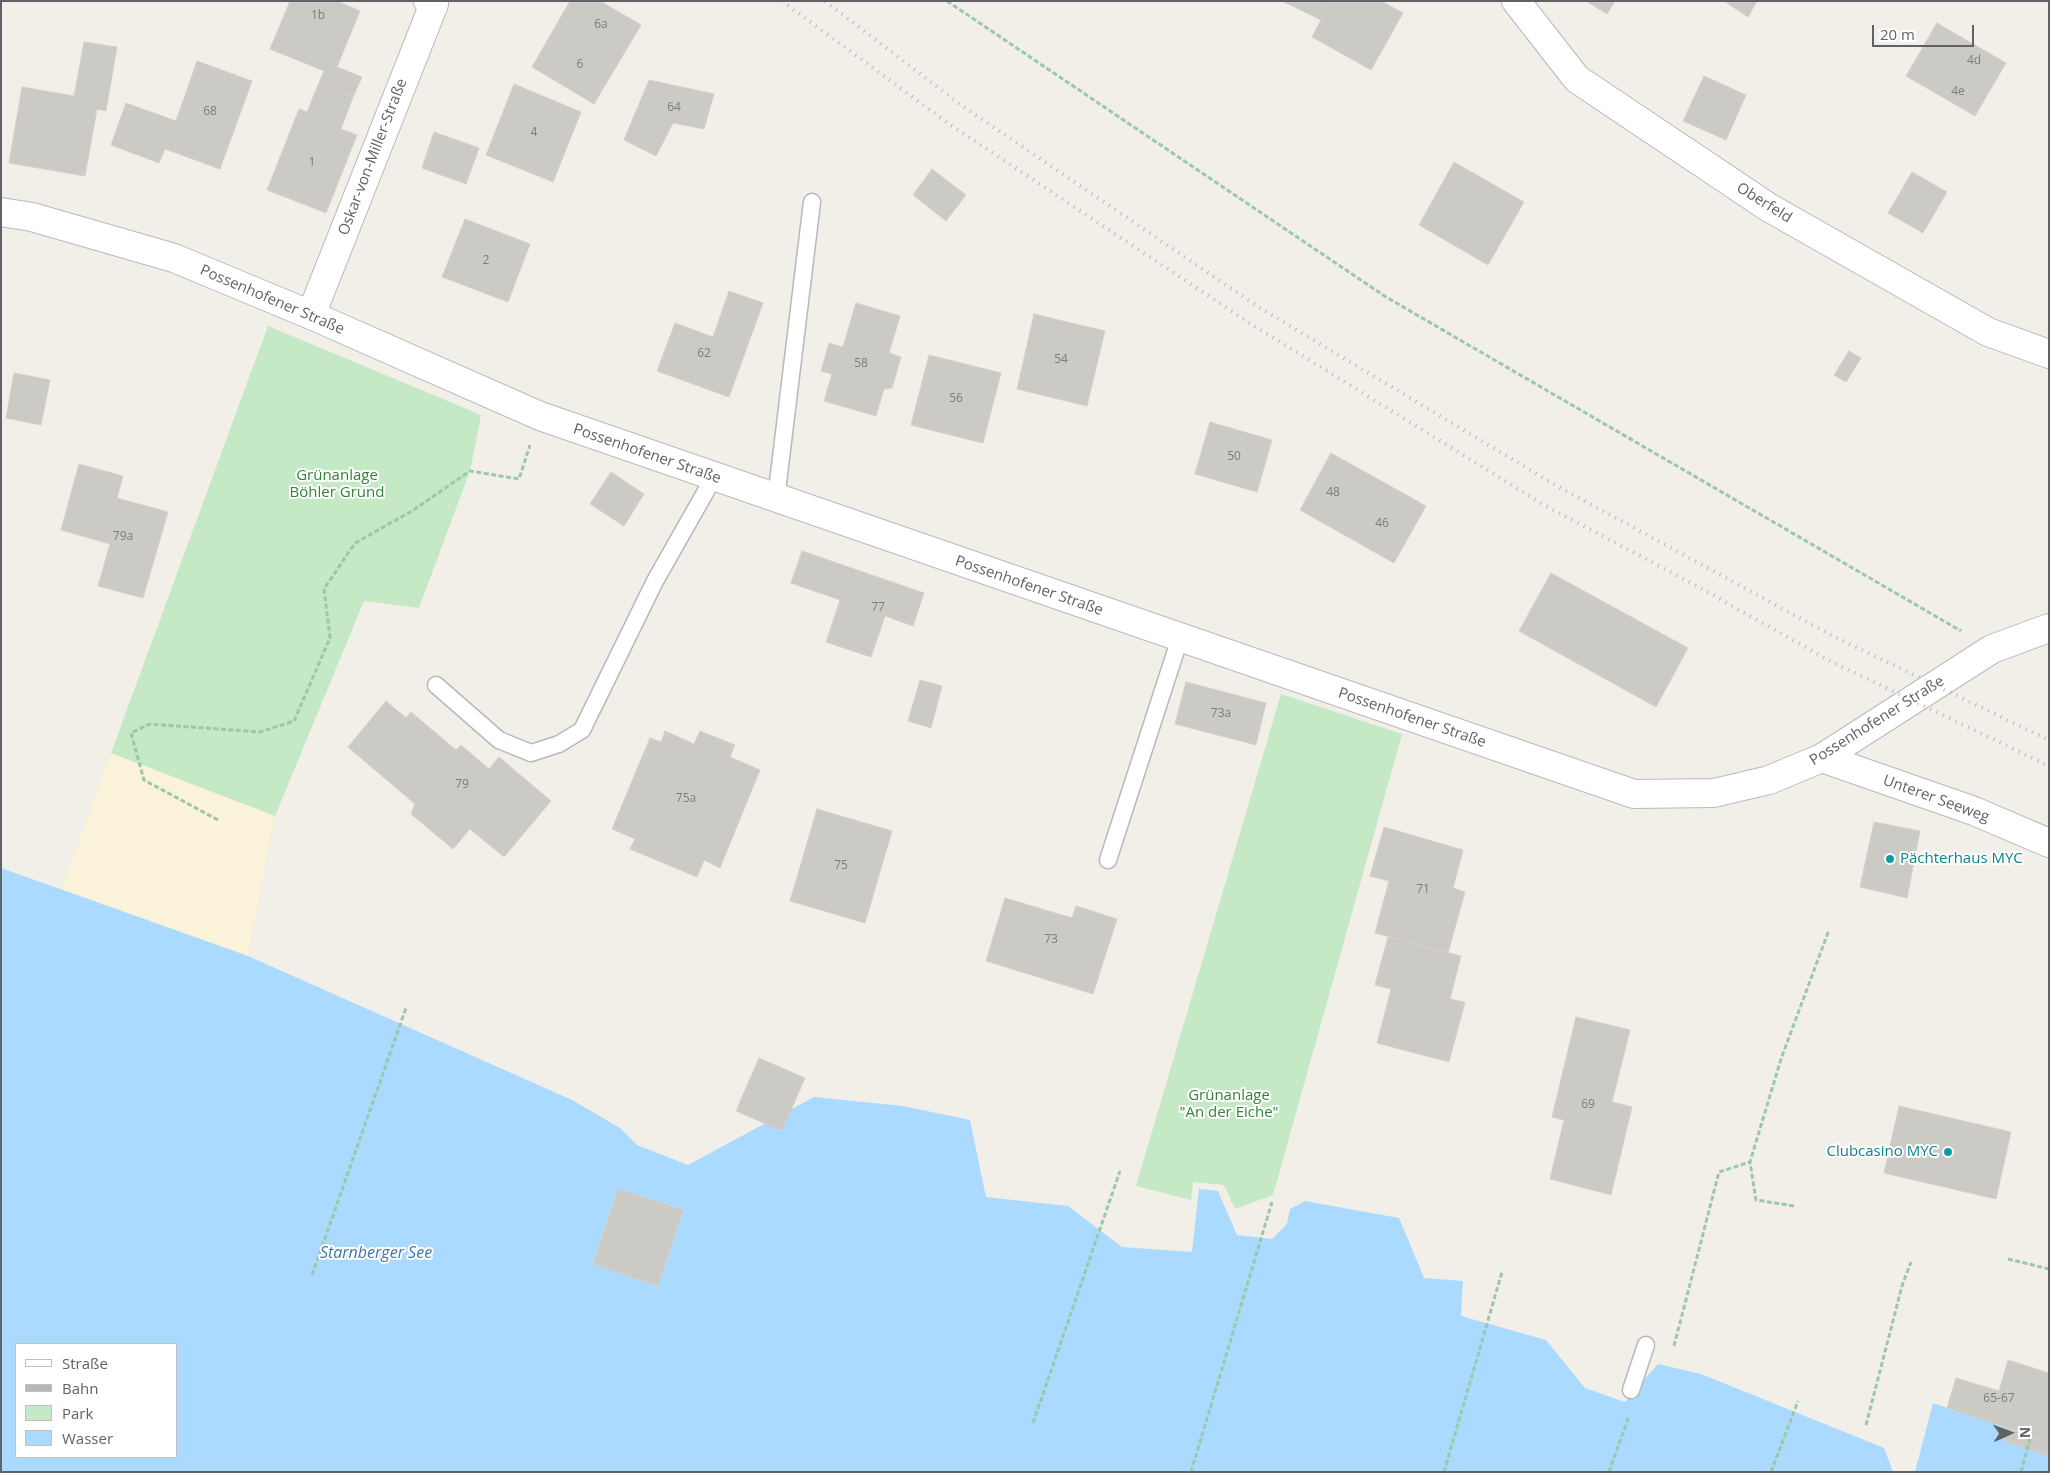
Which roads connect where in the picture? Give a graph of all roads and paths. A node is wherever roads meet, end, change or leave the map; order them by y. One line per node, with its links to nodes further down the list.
1 (428, 1): 6 (main road, Oskar-von-Miller-Straße)
2 (946, 1): 13 (path)
3 (1516, 1): 7 (main road, Oberfeld)
4 (812, 202): 10 (lane)
5 (1, 212): 6 (main road, Possenhofener Straße)
6 (311, 315): 8 (main road, Possenhofener Straße)
7 (2049, 354)
8 (540, 416): 9 (main road, Possenhofener Straße); 16 (path)
9 (714, 477): 10 (main road, Possenhofener Straße); 14 (lane)
10 (776, 499): 12 (main road, Possenhofener Straße)
11 (2049, 628): 13 (main road, Possenhofener Straße)
12 (1180, 638): 15 (main road, Possenhofener Straße); 18 (lane)
13 (1992, 649): 15 (main road, Possenhofener Straße)
14 (436, 685)
15 (1822, 758): 17 (main road, Unterer Seeweg)
16 (218, 820)
17 (2049, 843)
18 (1108, 860)
19 (1829, 930): 21 (path)
20 (406, 1008): 29 (path)
21 (1750, 1162): 24 (path); 31 (path)
22 (1120, 1171): 34 (path)
23 (1272, 1202): 37 (path)
24 (1794, 1206)
25 (2008, 1259): 27 (path)
26 (1911, 1262): 35 (path)
27 (2049, 1269)
28 (1502, 1272): 38 (path)
29 (312, 1275)
30 (1646, 1345): 32 (lane)
31 (1671, 1354)
32 (1631, 1390)
33 (1798, 1401): 39 (path)
34 (1033, 1423)
35 (1866, 1426)
36 (2030, 1436): 40 (path)
37 (1191, 1472)
38 (1444, 1472)
39 (1771, 1472)
40 (2021, 1472)

